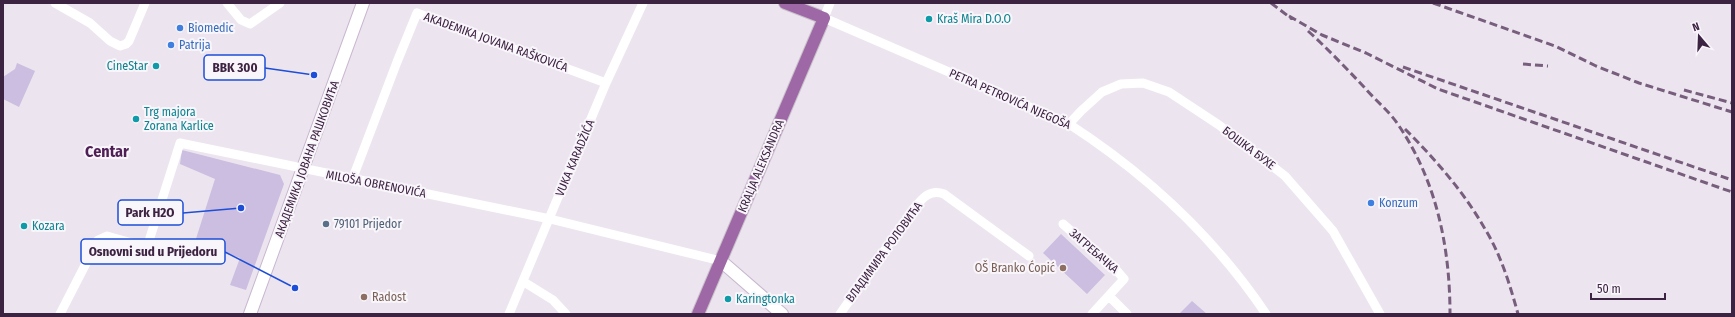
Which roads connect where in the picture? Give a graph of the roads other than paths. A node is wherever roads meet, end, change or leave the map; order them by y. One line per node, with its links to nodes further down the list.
1 (55, 3): 2 (street)
2 (145, 3)
3 (227, 3): 4 (street)
4 (280, 3)
5 (363, 3): 12 (street, АКАДЕМИКА ЈОВАНА РАШКОВИЋА)
6 (643, 3): 10 (street, VUKA KARADŽIĆA)
7 (785, 3): 9 (main road, PETRA PETROVIĆA NJEGOŠA)
8 (830, 3): 9 (street)
9 (824, 18): 11 (street, PETRA PETROVIĆA NJEGOŠA); 17 (main road, KRALJA ALEKSANDRA)
10 (606, 83): 13 (street, AKADEMIKA JOVANA RAŠKOVIĆA); 14 (street, VUKA KARADŽIĆA)
11 (1069, 124): 29 (street, PETRA PETROVIĆA NJEGOŠA); 30 (street, БОШКА БУХЕ)
12 (303, 170): 13 (street, MILOŠA OBRENOVIĆA); 20 (street, MILOŠA OBRENOVIĆA); 21 (street, АКАДЕМИКА ЈОВАНА РАШКОВИЋА)
13 (352, 180): 14 (street, MILOŠA OBRENOVIĆA)
14 (550, 219): 17 (street, MILOŠA OBRENOVIĆA); 18 (street, VUKA KARADŽIĆA)
15 (1063, 224): 19 (street, ЗАГРЕБАЧКА)
16 (1030, 256): 26 (street, ВЛАДИМИРА РОЛОВИЋА)
17 (721, 261): 24 (main road, KRALJA ALEKSANDRA); 25 (street)
18 (524, 282): 22 (street, VUKA KARADŽIĆA); 23 (street)
19 (1109, 296): 27 (street, ЗАГРЕБАЧКА); 28 (street)
20 (60, 314)
21 (250, 314)
22 (509, 314)
23 (566, 314)
24 (698, 314)
25 (782, 314)
26 (840, 314)
27 (1092, 314)
28 (1127, 314)
29 (1266, 314)
30 (1380, 314)

